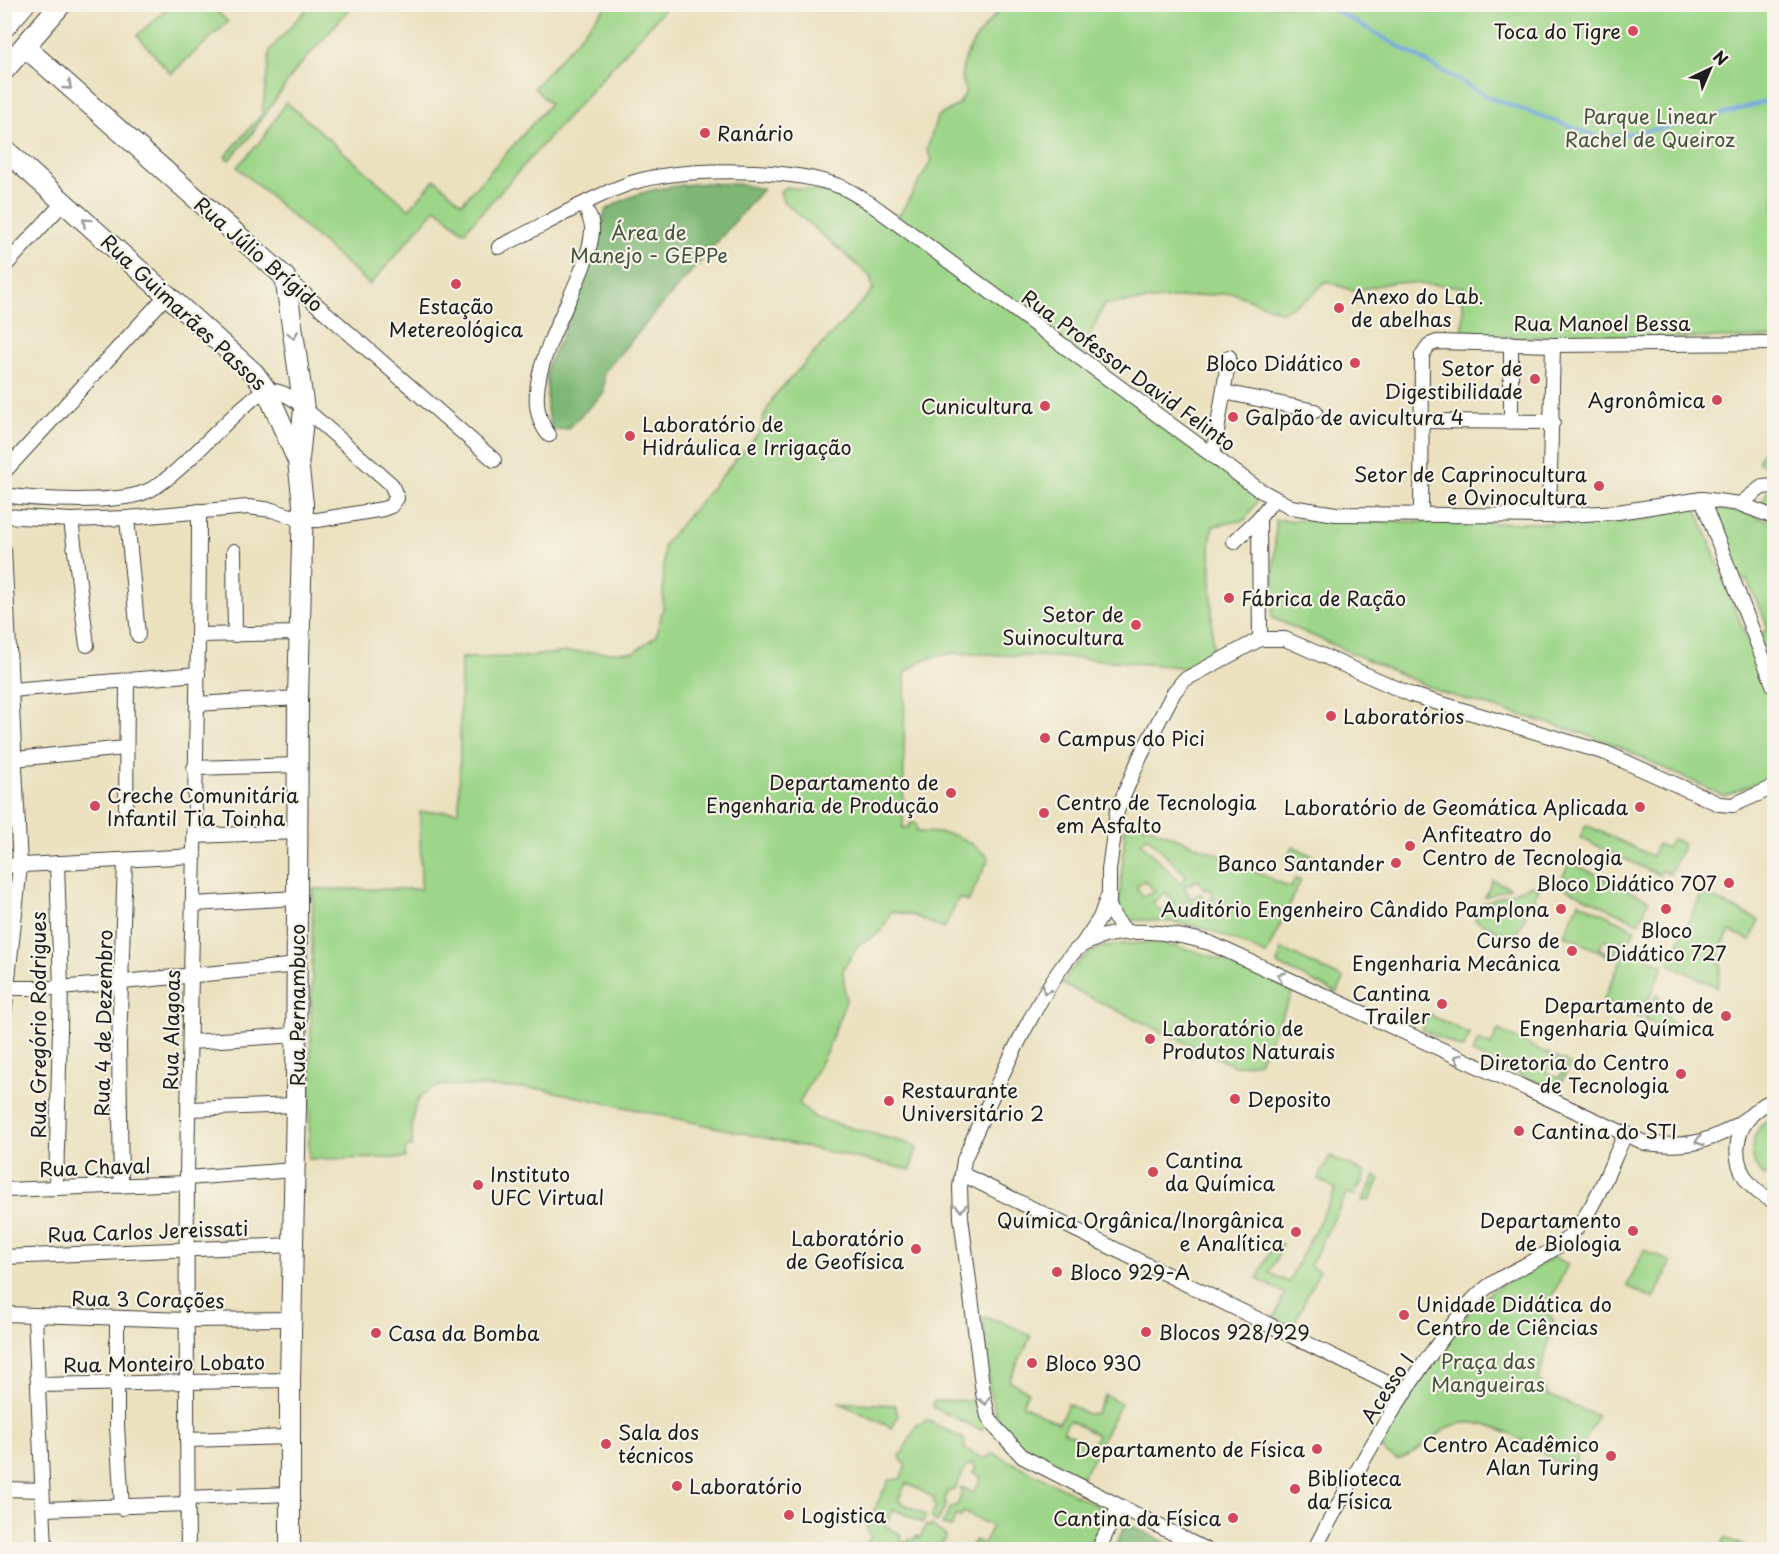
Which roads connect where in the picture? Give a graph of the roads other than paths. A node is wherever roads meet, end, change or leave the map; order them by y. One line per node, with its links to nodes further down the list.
1 (24, 4): 3 (main road)
2 (62, 4): 4 (main road)
3 (4, 27)
4 (25, 47): 5 (main road); 11 (street, Rua Júlio Brígido, one-way to 11)
5 (4, 70)
6 (4, 148): 7 (street, Rua Guimarães Passos)
7 (64, 202): 10 (street); 12 (street, Rua Guimarães Passos, one-way to 7)
8 (584, 205): 9 (street, Rua Professor David Felinto); 24 (street); 25 (street, Rua Professor David Felinto)
9 (499, 248)
10 (4, 267)
11 (285, 277): 19 (street, Rua Pernambuco, one-way to 19); 26 (street, Rua Júlio Brígido)
12 (167, 295): 17 (street, Rua Guimarães Passos); 28 (street)
13 (1511, 343): 15 (street, Rua Manoel Bessa); 21 (street, Rua Manoel Bessa); 22 (street)
14 (1774, 343): 15 (street, Rua Manoel Bessa)
15 (1553, 345): 23 (street)
16 (1229, 357): 18 (street)
17 (267, 391): 19 (street, Rua Guimarães Passos); 27 (street, Rua Pernambuco); 30 (street)
18 (1224, 392): 20 (street); 25 (street)
19 (304, 409): 27 (street, Rua Pernambuco); 42 (street, Rua Guimarães Passos)
20 (1315, 411)
21 (1422, 421): 22 (street); 35 (street)
22 (1511, 421): 23 (street)
23 (1553, 422): 37 (street)
24 (549, 435)
25 (1214, 456): 31 (street, Rua Professor David Felinto)
26 (494, 460)
27 (298, 461): 42 (street, Rua Pernambuco)
28 (4, 472)
29 (1774, 486): 33 (street)
30 (4, 495)
31 (1274, 499): 35 (street, Rua Professor David Felinto); 40 (street)
32 (1702, 499): 33 (street, Rua Professor David Felinto); 37 (street, Rua Professor David Felinto); 55 (street)
33 (1740, 504): 38 (street, Rua Professor David Felinto)
34 (199, 511): 39 (street); 42 (street); 48 (street, Rua Alagoas)
35 (1420, 514): 37 (street, Rua Professor David Felinto)
36 (4, 516): 41 (street)
37 (1549, 516)
38 (1774, 517)
39 (127, 518): 41 (street); 47 (street)
40 (1259, 518): 43 (street); 50 (street)
41 (71, 520): 51 (street)
42 (303, 520): 46 (street, Rua Pernambuco)
43 (1234, 542)
44 (4, 550): 52 (street)
45 (234, 551): 49 (street)
46 (300, 633): 49 (street); 57 (street, Rua Pernambuco)
47 (138, 635)
48 (199, 635): 49 (street); 53 (street, Rua Alagoas)
49 (235, 635)
50 (1260, 639): 63 (street); 72 (street)
51 (87, 645)
52 (7, 657): 56 (street)
53 (198, 675): 54 (street); 58 (street, Rua Alagoas)
54 (127, 680): 56 (street); 59 (street)
55 (1774, 687)
56 (12, 690): 60 (street)
57 (298, 698): 58 (street); 61 (street, Rua Pernambuco)
58 (198, 704): 62 (street, Rua Alagoas)
59 (125, 748): 60 (street); 64 (street)
60 (15, 759): 71 (street)
61 (299, 765): 62 (street); 65 (street, Rua Pernambuco)
62 (195, 768): 66 (street, Rua Alagoas)
63 (1774, 787)
64 (126, 815)
65 (298, 832): 66 (street); 73 (street, Rua Pernambuco)
66 (195, 836): 67 (street, Rua Alagoas)
67 (195, 856): 68 (street); 74 (street, Rua Alagoas)
68 (125, 860): 69 (street); 80 (street, Rua 4 de Dezembro)
69 (57, 863): 71 (street); 82 (street, Rua Gregório Rodrigues)
70 (4, 866): 71 (street)
71 (20, 866): 75 (street)
72 (1110, 891): 76 (street); 77 (street)
73 (297, 897): 74 (street); 78 (street, Rua Pernambuco)
74 (194, 904): 79 (street, Rua Alagoas)
75 (10, 923): 81 (street)
76 (1127, 933): 77 (street); 91 (street, one-way to 76)
77 (1082, 945): 93 (street, one-way to 93)
78 (298, 965): 79 (street); 84 (street, Rua Pernambuco)
79 (192, 975): 80 (street); 85 (street, Rua Alagoas)
80 (123, 981): 82 (street); 95 (street, Rua 4 de Dezembro)
81 (6, 983): 82 (street); 83 (street)
82 (61, 987): 96 (street, Rua Gregório Rodrigues)
83 (4, 1015)
84 (297, 1035): 85 (street); 88 (street, Rua Pernambuco)
85 (190, 1042): 89 (street, Rua Alagoas)
86 (1774, 1092): 87 (street)
87 (1768, 1103): 90 (street)
88 (296, 1105): 89 (street); 92 (street, Rua Pernambuco)
89 (189, 1109): 94 (street, Rua Alagoas)
90 (1748, 1117): 91 (street, one-way to 91); 98 (street)
91 (1626, 1133): 111 (street, Acesso I)
92 (294, 1170): 94 (street, Rua Chaval); 99 (street, Rua Pernambuco)
93 (962, 1174): 111 (street); 118 (street, one-way to 118)
94 (187, 1181): 95 (street, Rua Chaval); 100 (street, Rua Alagoas)
95 (121, 1186): 96 (street, Rua Chaval)
96 (56, 1187): 97 (street, Rua Chaval)
97 (4, 1190)
98 (1774, 1201)
99 (294, 1245): 100 (street, Rua Carlos Jereissati); 105 (street, Rua Pernambuco)
100 (187, 1249): 101 (street, Rua Carlos Jereissati); 106 (street, Rua Alagoas)
101 (4, 1257)
102 (4, 1314): 103 (street, Rua 3 Corações)
103 (35, 1316): 104 (street, Rua 3 Corações); 110 (street)
104 (117, 1318): 106 (street, Rua 3 Corações); 109 (street)
105 (291, 1319): 106 (street, Rua 3 Corações); 107 (street, Rua Pernambuco)
106 (186, 1320): 108 (street, Rua Alagoas)
107 (290, 1380): 108 (street, Rua Monteiro Lobato); 112 (street, Rua Pernambuco)
108 (186, 1382): 109 (street, Rua Monteiro Lobato); 113 (street, Rua Alagoas)
109 (118, 1384): 110 (street, Rua Monteiro Lobato); 119 (street)
110 (40, 1385): 115 (street)
111 (1406, 1392): 126 (street, Acesso I)
112 (290, 1437): 113 (street); 116 (street, Rua Pernambuco)
113 (187, 1440): 117 (street, Rua Alagoas)
114 (4, 1489): 115 (street)
115 (42, 1490): 120 (street)
116 (289, 1494): 117 (street); 123 (street, Rua Pernambuco)
117 (187, 1501): 119 (street); 122 (street, Rua Alagoas)
118 (1119, 1506): 124 (street); 125 (street)
119 (122, 1508): 120 (street)
120 (44, 1509): 121 (street)
121 (45, 1550)
122 (188, 1550)
123 (290, 1550)
124 (1098, 1550)
125 (1206, 1550)
126 (1314, 1550)

